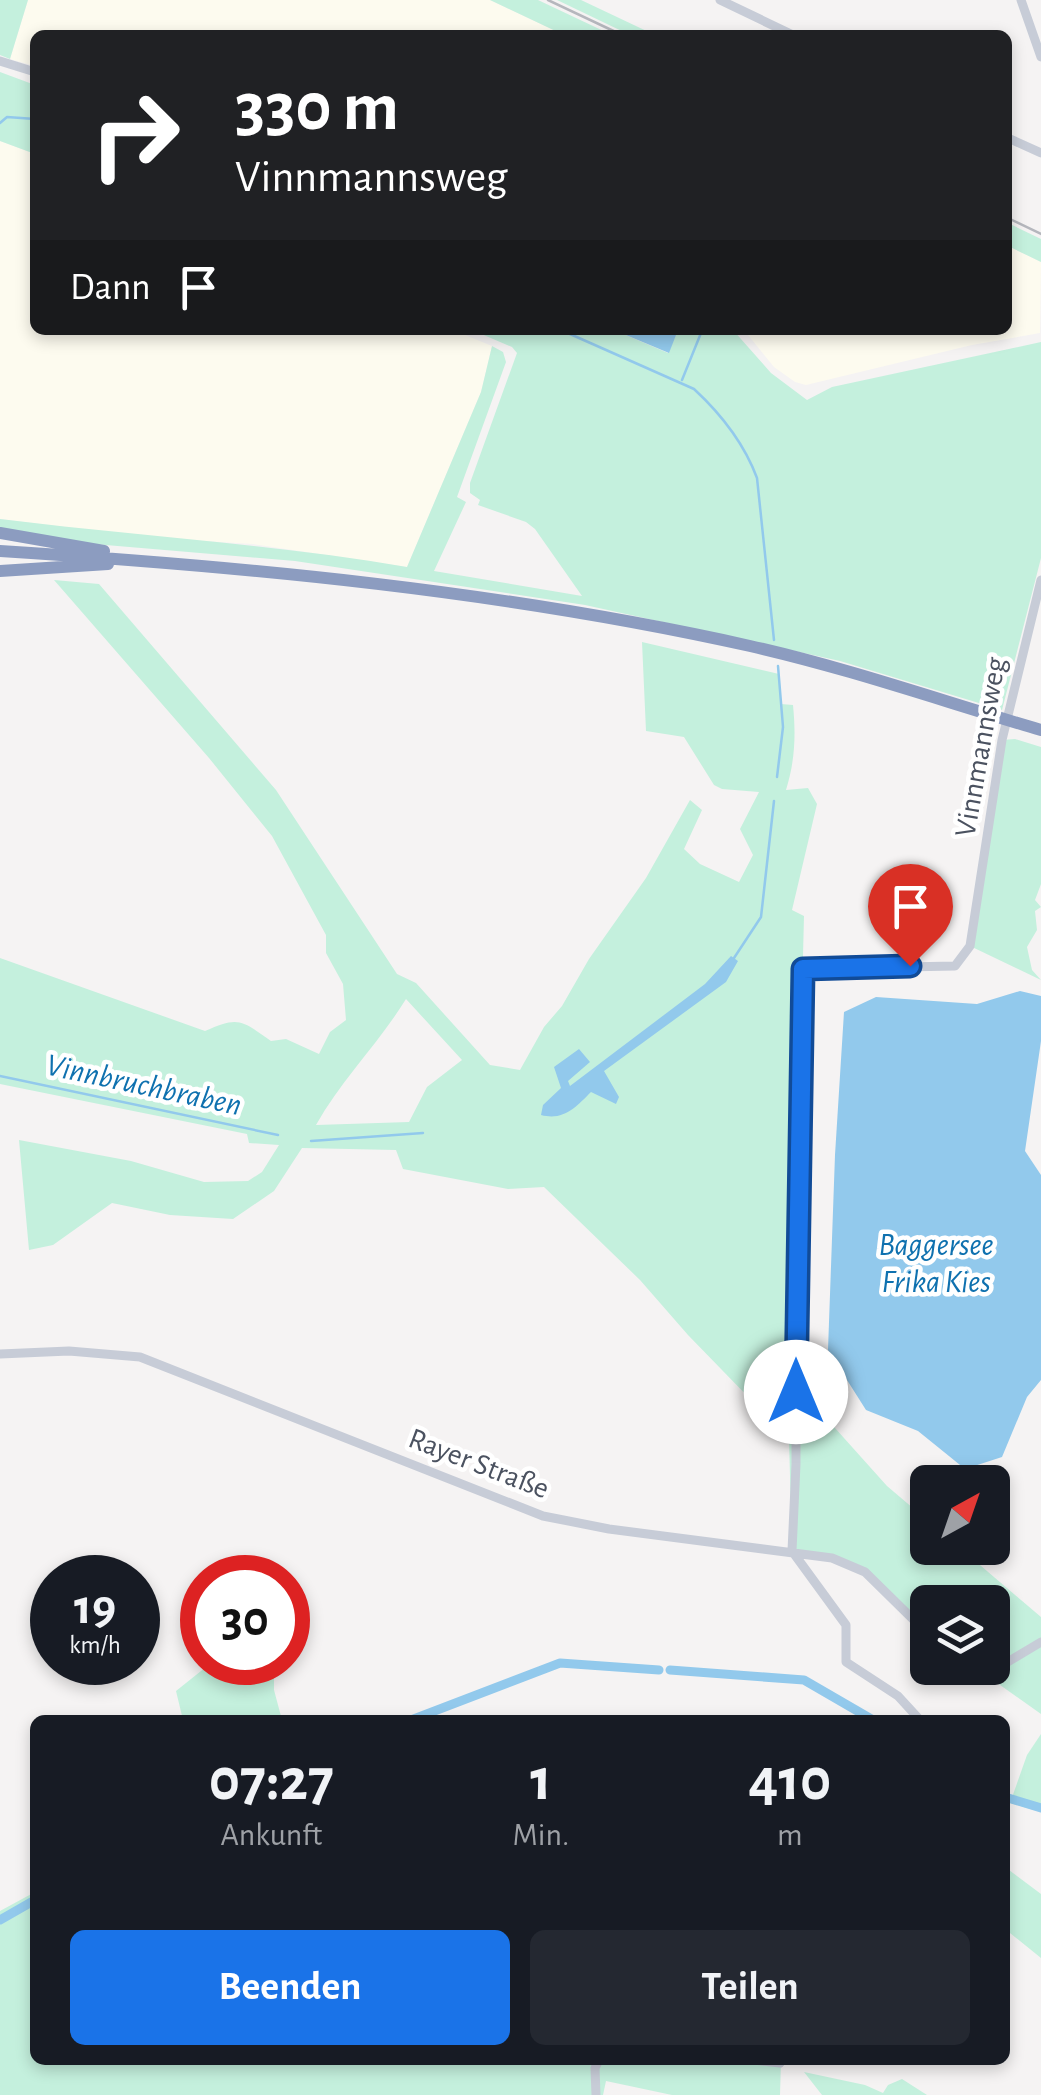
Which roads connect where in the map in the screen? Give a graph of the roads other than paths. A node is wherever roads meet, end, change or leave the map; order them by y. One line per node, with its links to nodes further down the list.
1 (720, 0): 3 (street)
2 (1021, 0): 5 (street)
3 (732, 3): 4 (street)
4 (783, 30)
5 (1041, 56)
6 (0, 60): 7 (street)
7 (30, 70)
8 (1012, 140): 9 (street)
9 (1041, 153)
10 (0, 533): 12 (highway)
11 (0, 552): 12 (highway)
12 (135, 560): 13 (highway); 15 (highway)
13 (0, 570)
14 (1041, 580): 17 (street, Vinnmannsweg)
15 (1041, 730)
16 (0, 1354): 17 (street, Rayer Straße)
17 (792, 1551): 18 (street, Rayer Straße); 21 (street)
18 (910, 1616)
19 (1041, 1642): 20 (street)
20 (1010, 1661)
21 (915, 1715)
22 (596, 2065): 23 (street)
23 (596, 2095)

